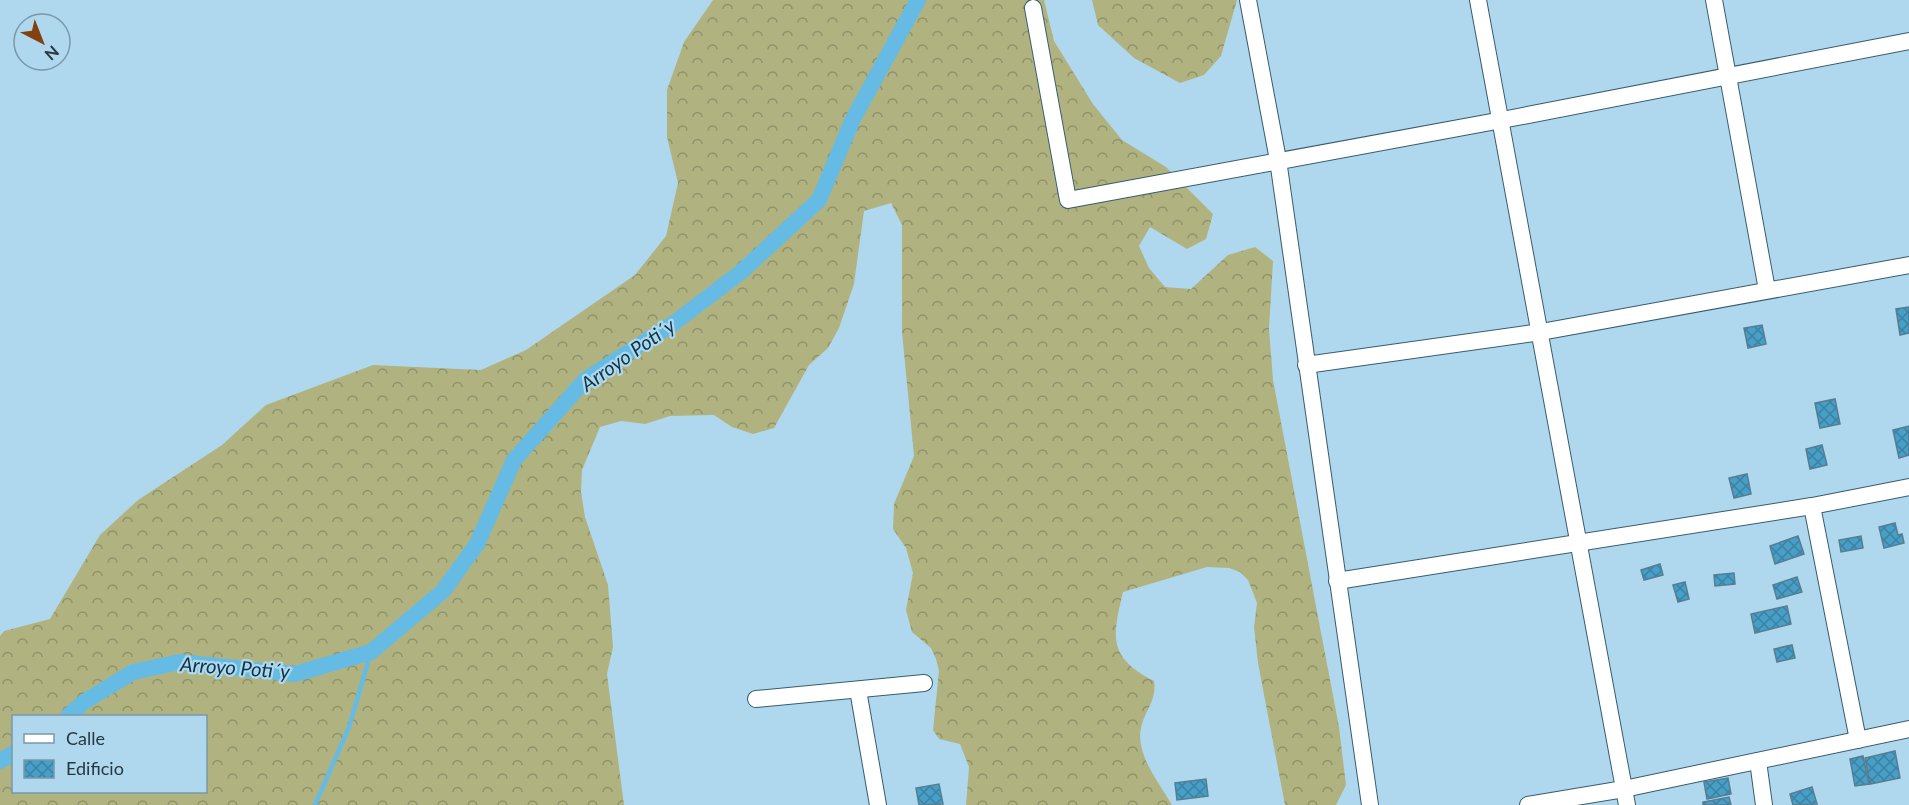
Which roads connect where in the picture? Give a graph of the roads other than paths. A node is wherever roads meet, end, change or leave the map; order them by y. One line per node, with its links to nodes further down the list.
1 (1248, 0): 8 (street)
2 (1478, 0): 7 (street)
3 (1714, 0): 6 (street)
4 (1033, 8): 8 (street)
5 (1909, 40): 6 (street)
6 (1728, 76): 7 (street); 10 (street)
7 (1502, 120): 8 (street); 11 (street)
8 (1278, 160): 12 (street)
9 (1909, 265): 10 (street)
10 (1767, 291): 11 (street)
11 (1541, 332): 12 (street); 15 (street)
12 (1306, 365): 16 (street)
13 (1909, 488): 14 (street)
14 (1812, 506): 15 (street); 21 (street)
15 (1579, 543): 16 (street); 23 (street)
16 (1337, 581): 25 (street)
17 (924, 683): 18 (street)
18 (858, 690): 19 (street); 24 (street)
19 (756, 699)
20 (1909, 729): 21 (street)
21 (1858, 740): 22 (street)
22 (1758, 761): 23 (street); 27 (street)
23 (1625, 797): 26 (street)
24 (878, 805)
25 (1370, 805)
26 (1528, 805)
27 (1764, 805)

